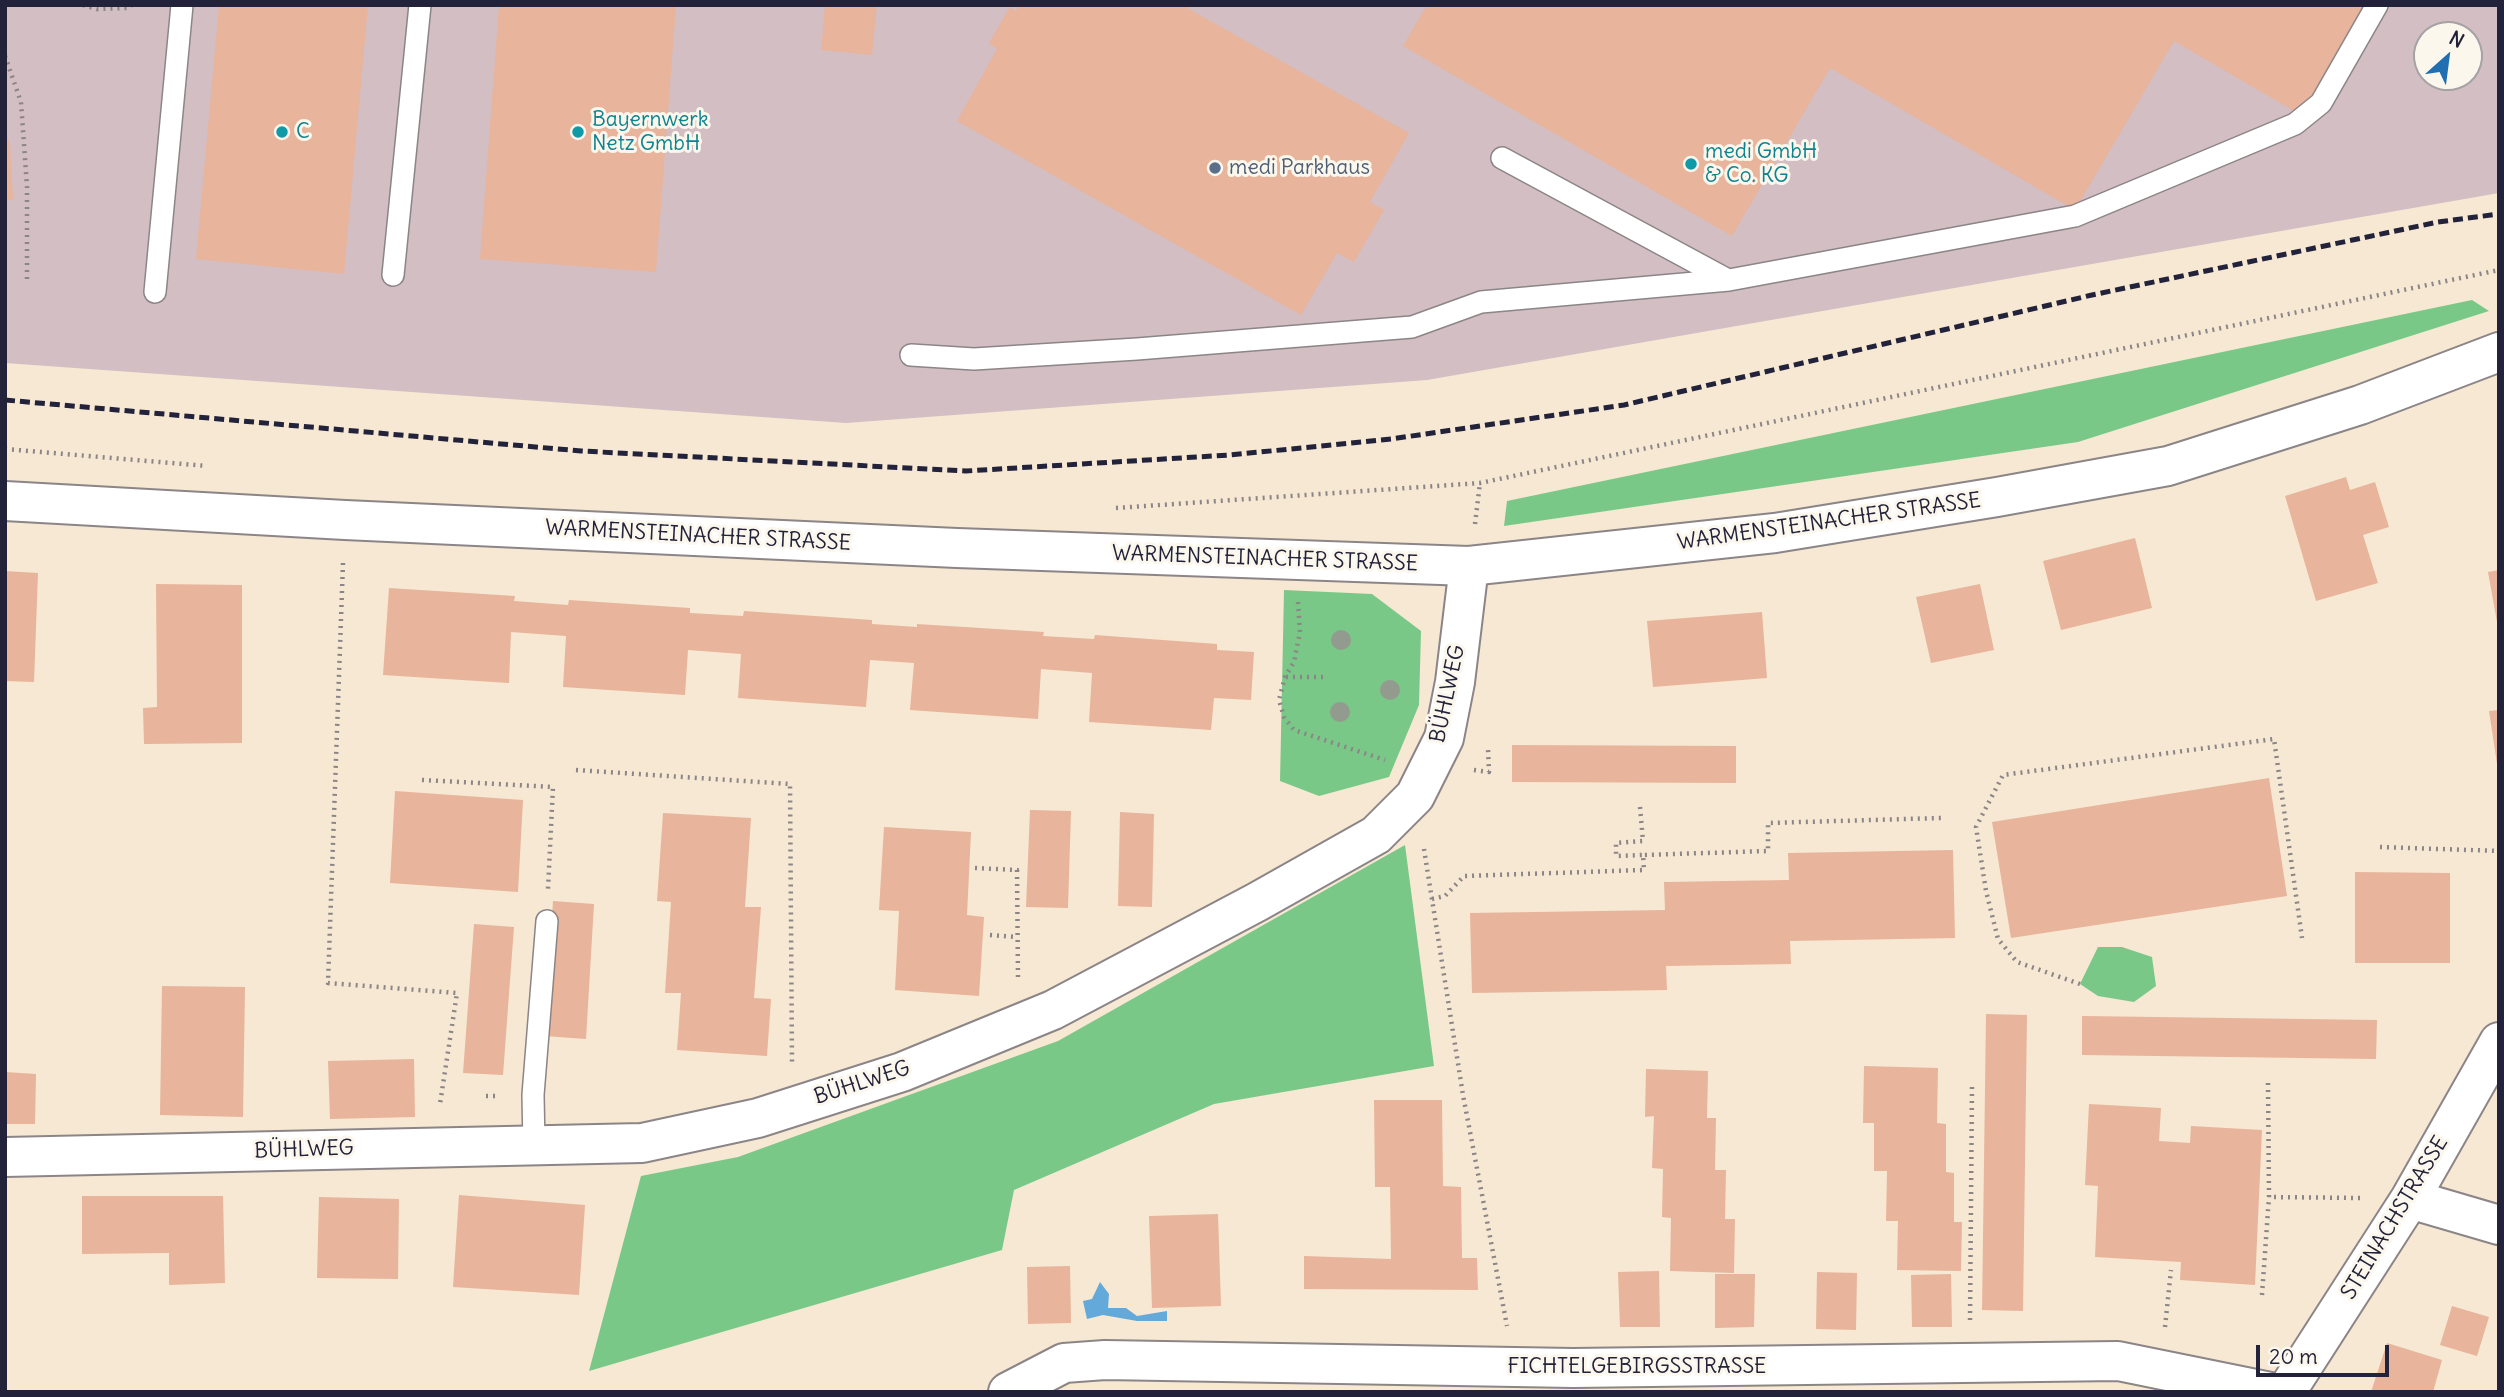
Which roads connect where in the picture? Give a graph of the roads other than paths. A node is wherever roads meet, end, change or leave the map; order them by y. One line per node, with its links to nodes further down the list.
1 (182, 5): 7 (lane)
2 (420, 5): 5 (lane)
3 (2377, 5): 6 (lane)
4 (1502, 158): 6 (lane)
5 (393, 275)
6 (1729, 280): 9 (lane)
7 (155, 292)
8 (2499, 352): 11 (street, WARMENSTEINACHER STRASSE)
9 (911, 355)
10 (5, 501): 11 (street, WARMENSTEINACHER STRASSE)
11 (1469, 566): 14 (street, BÜHLWEG)
12 (547, 921): 14 (lane)
13 (2499, 1042): 16 (street, STEINACHSTRASSE)
14 (534, 1146): 15 (street, BÜHLWEG)
15 (5, 1157)
16 (2410, 1199): 17 (street); 20 (street, STEINACHSTRASSE)
17 (2499, 1225)
18 (1008, 1392): 19 (street, FICHTELGEBIRGSSTRASSE)
19 (2271, 1392)
20 (2286, 1392)

